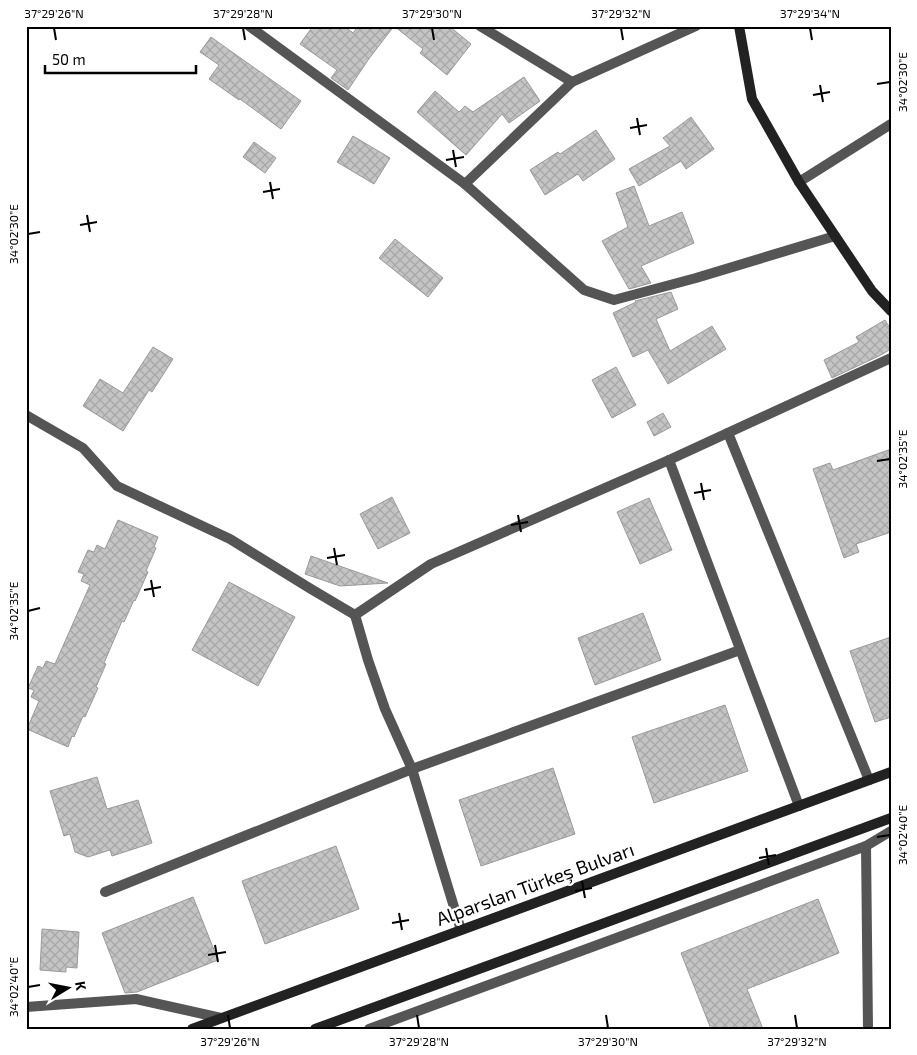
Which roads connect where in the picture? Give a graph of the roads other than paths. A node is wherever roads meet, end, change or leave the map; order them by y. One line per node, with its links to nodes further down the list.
1 (249, 26): 8 (street)
2 (480, 26): 5 (street)
3 (696, 26): 5 (street)
4 (740, 26): 7 (main road)
5 (572, 82): 8 (street)
6 (891, 124): 7 (street)
7 (799, 182): 9 (main road)
8 (465, 184): 9 (street)
9 (835, 236): 10 (main road)
10 (891, 311)
11 (891, 358): 13 (street)
12 (26, 415): 15 (street)
13 (728, 433): 14 (street); 19 (street)
14 (669, 460): 15 (street); 16 (street)
15 (355, 615): 17 (street)
16 (740, 650): 17 (street); 20 (street)
17 (412, 769): 24 (street); 25 (street)
18 (891, 772): 19 (main road, Alparslan Türkeş Bulvarı)
19 (869, 780): 20 (main road, Alparslan Türkeş Bulvarı)
20 (799, 806): 25 (main road, Alparslan Türkeş Bulvarı)
21 (891, 818): 29 (main road)
22 (891, 831): 23 (street)
23 (866, 846): 30 (street); 31 (street)
24 (105, 892)
25 (461, 930): 27 (main road, Alparslan Türkeş Bulvarı)
26 (26, 1007): 27 (street)
27 (221, 1018): 28 (main road, Alparslan Türkeş Bulvarı)
28 (192, 1029)
29 (315, 1029)
30 (369, 1029)
31 (868, 1029)

